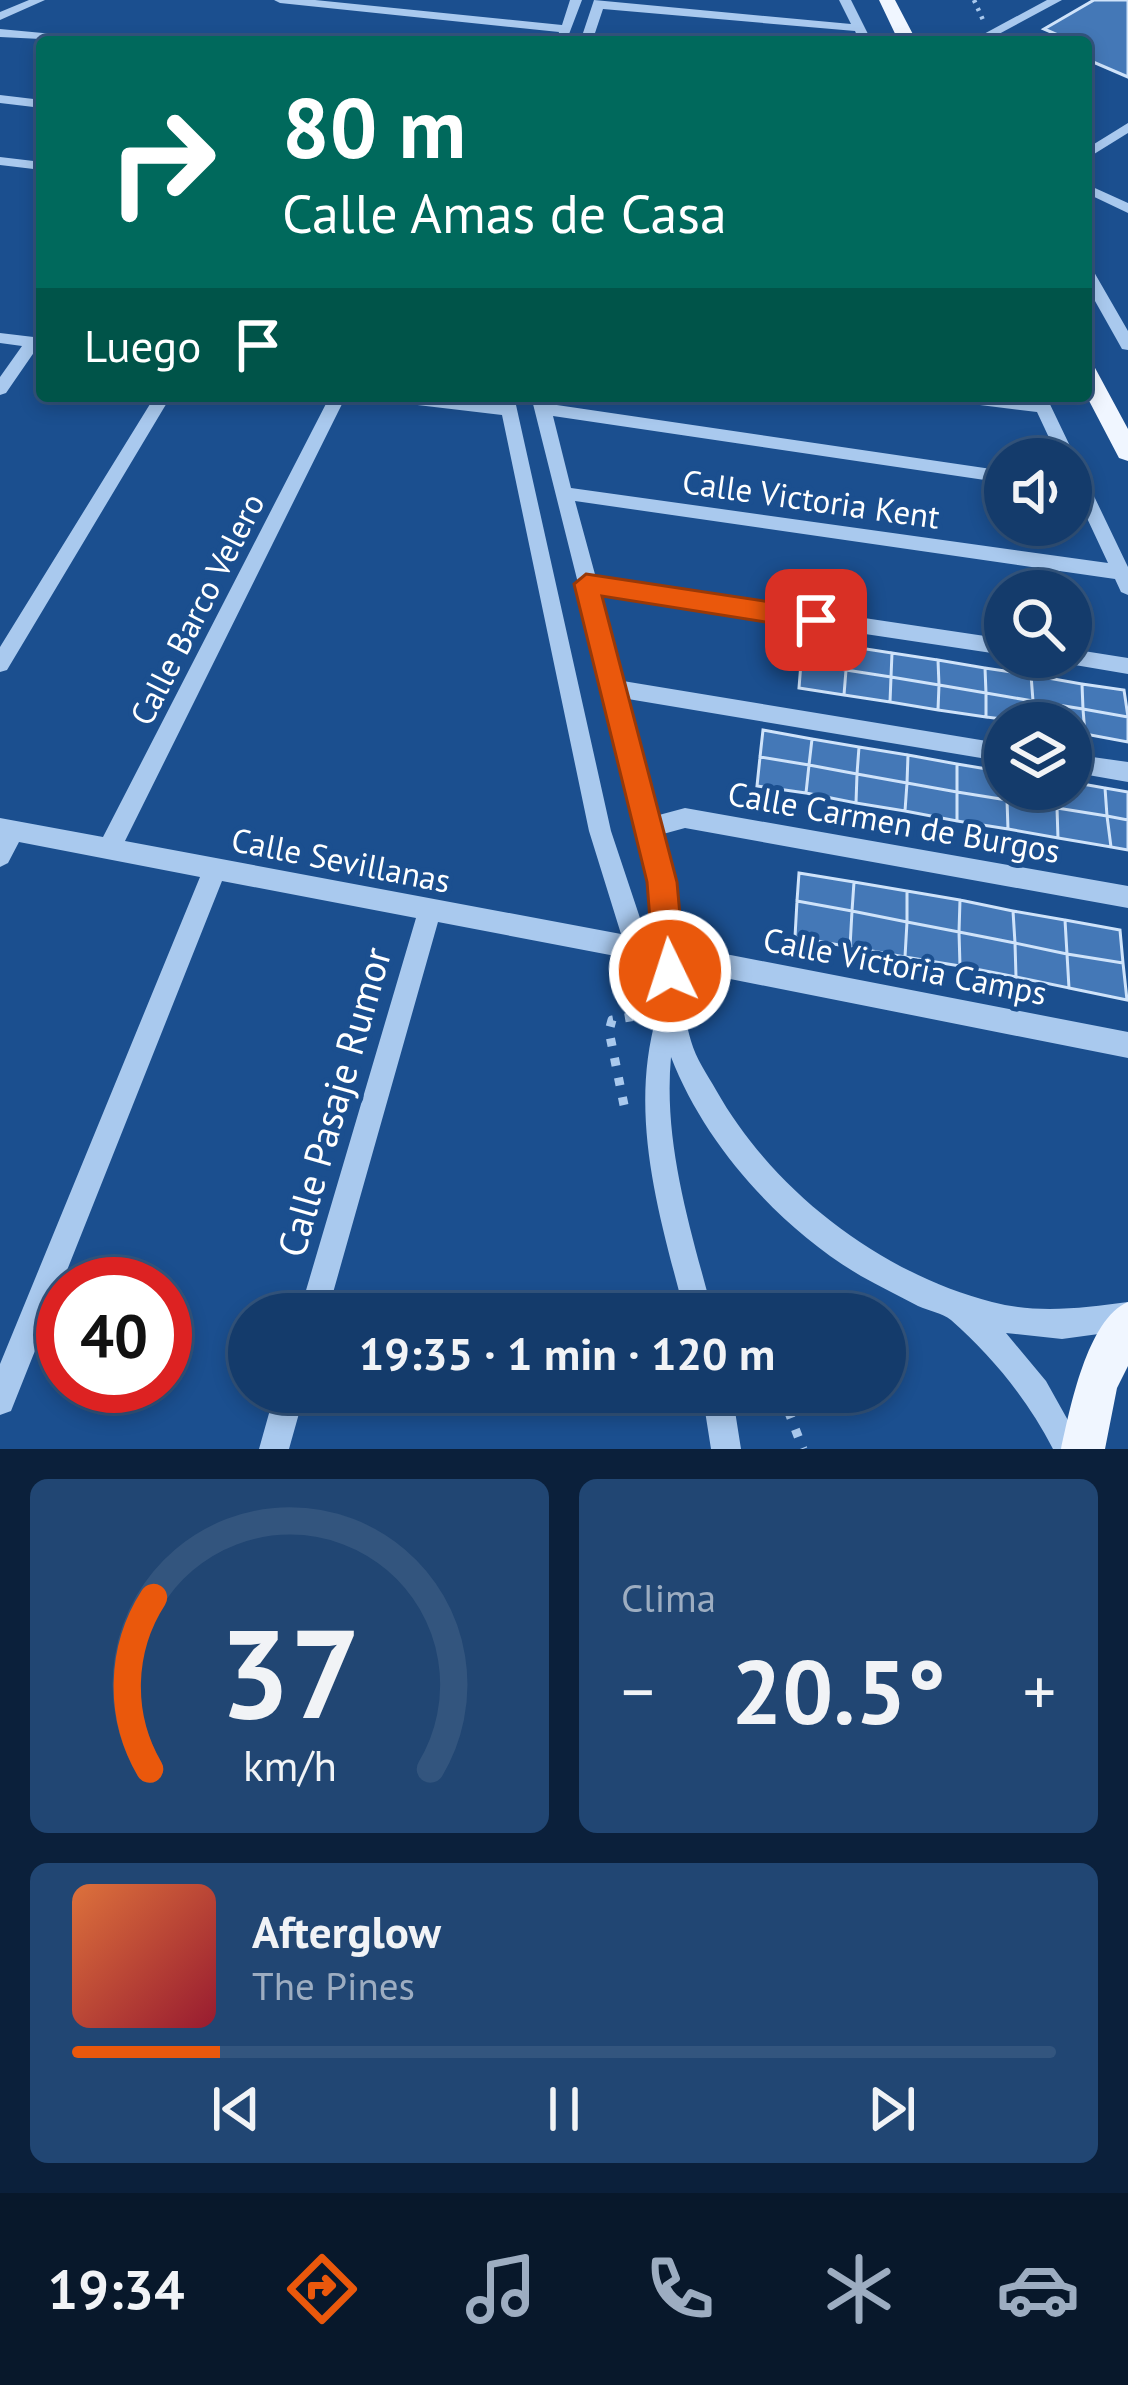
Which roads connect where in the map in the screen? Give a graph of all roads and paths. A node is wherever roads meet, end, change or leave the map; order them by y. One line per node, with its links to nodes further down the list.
1 (39, 0): 8 (street)
2 (280, 0): 10 (street)
3 (576, 0): 10 (street)
4 (845, 0): 11 (street)
5 (886, 0): 14 (main road)
6 (1056, 0): 15 (street)
7 (599, 3): 11 (street); 13 (street)
8 (0, 16)
9 (0, 33): 12 (street)
10 (564, 35)
11 (862, 35)
12 (36, 36)
13 (588, 36)
14 (904, 36)
15 (987, 36)
16 (0, 99): 17 (street)
17 (36, 103)
18 (1128, 127): 19 (street)
19 (1092, 151)
20 (0, 161): 21 (street)
21 (36, 165)
22 (1092, 191): 23 (street)
23 (1128, 209)
24 (1092, 282): 28 (street)
25 (0, 338): 26 (street)
26 (36, 343)
27 (36, 345): 30 (street)
28 (1128, 345)
29 (1092, 383): 37 (main road)
30 (0, 389)
31 (159, 402): 45 (street)
32 (335, 402): 53 (street, Calle Barco Velero)
33 (541, 402): 38 (street, Calle Victoria Kent); 39 (street)
34 (1040, 402): 36 (street)
35 (507, 403): 58 (street)
36 (1058, 438)
37 (1128, 452)
38 (984, 474)
39 (563, 493): 41 (street, Calle Victoria Kent); 42 (street)
40 (1092, 517): 41 (street)
41 (1125, 579)
42 (586, 584): 43 (street); 47 (street)
43 (984, 644)
44 (1092, 660): 46 (street)
45 (0, 664)
46 (1128, 665)
47 (615, 688): 48 (street); 51 (street)
48 (984, 749)
49 (1092, 766): 50 (street)
50 (1128, 772)
51 (650, 828): 56 (street, Calle Carmen de Burgos); 59 (street)
52 (7, 829): 53 (street, Calle Sevillanas); 54 (street)
53 (109, 849): 55 (street, Calle Sevillanas)
54 (0, 856)
55 (215, 869): 57 (street, Calle Sevillanas); 66 (street)
56 (1128, 897)
57 (429, 912): 58 (street, Calle Sevillanas); 62 (street, Calle Pasaje Rumor)
58 (637, 946): 59 (street, Calle Sevillanas); 60 (street)
59 (669, 953): 60 (street); 61 (street, Calle Victoria Camps)
60 (670, 1010): 63 (street); 64 (street)
61 (1128, 1045)
62 (319, 1293)
63 (695, 1293)
64 (956, 1306): 65 (street); 73 (street)
65 (1128, 1320): 74 (main road)
66 (0, 1400)
67 (284, 1413): 70 (street)
68 (720, 1413): 71 (street)
69 (789, 1413): 72 (path)
70 (274, 1449)
71 (726, 1449)
72 (803, 1449)
73 (1069, 1449)
74 (1083, 1449)

